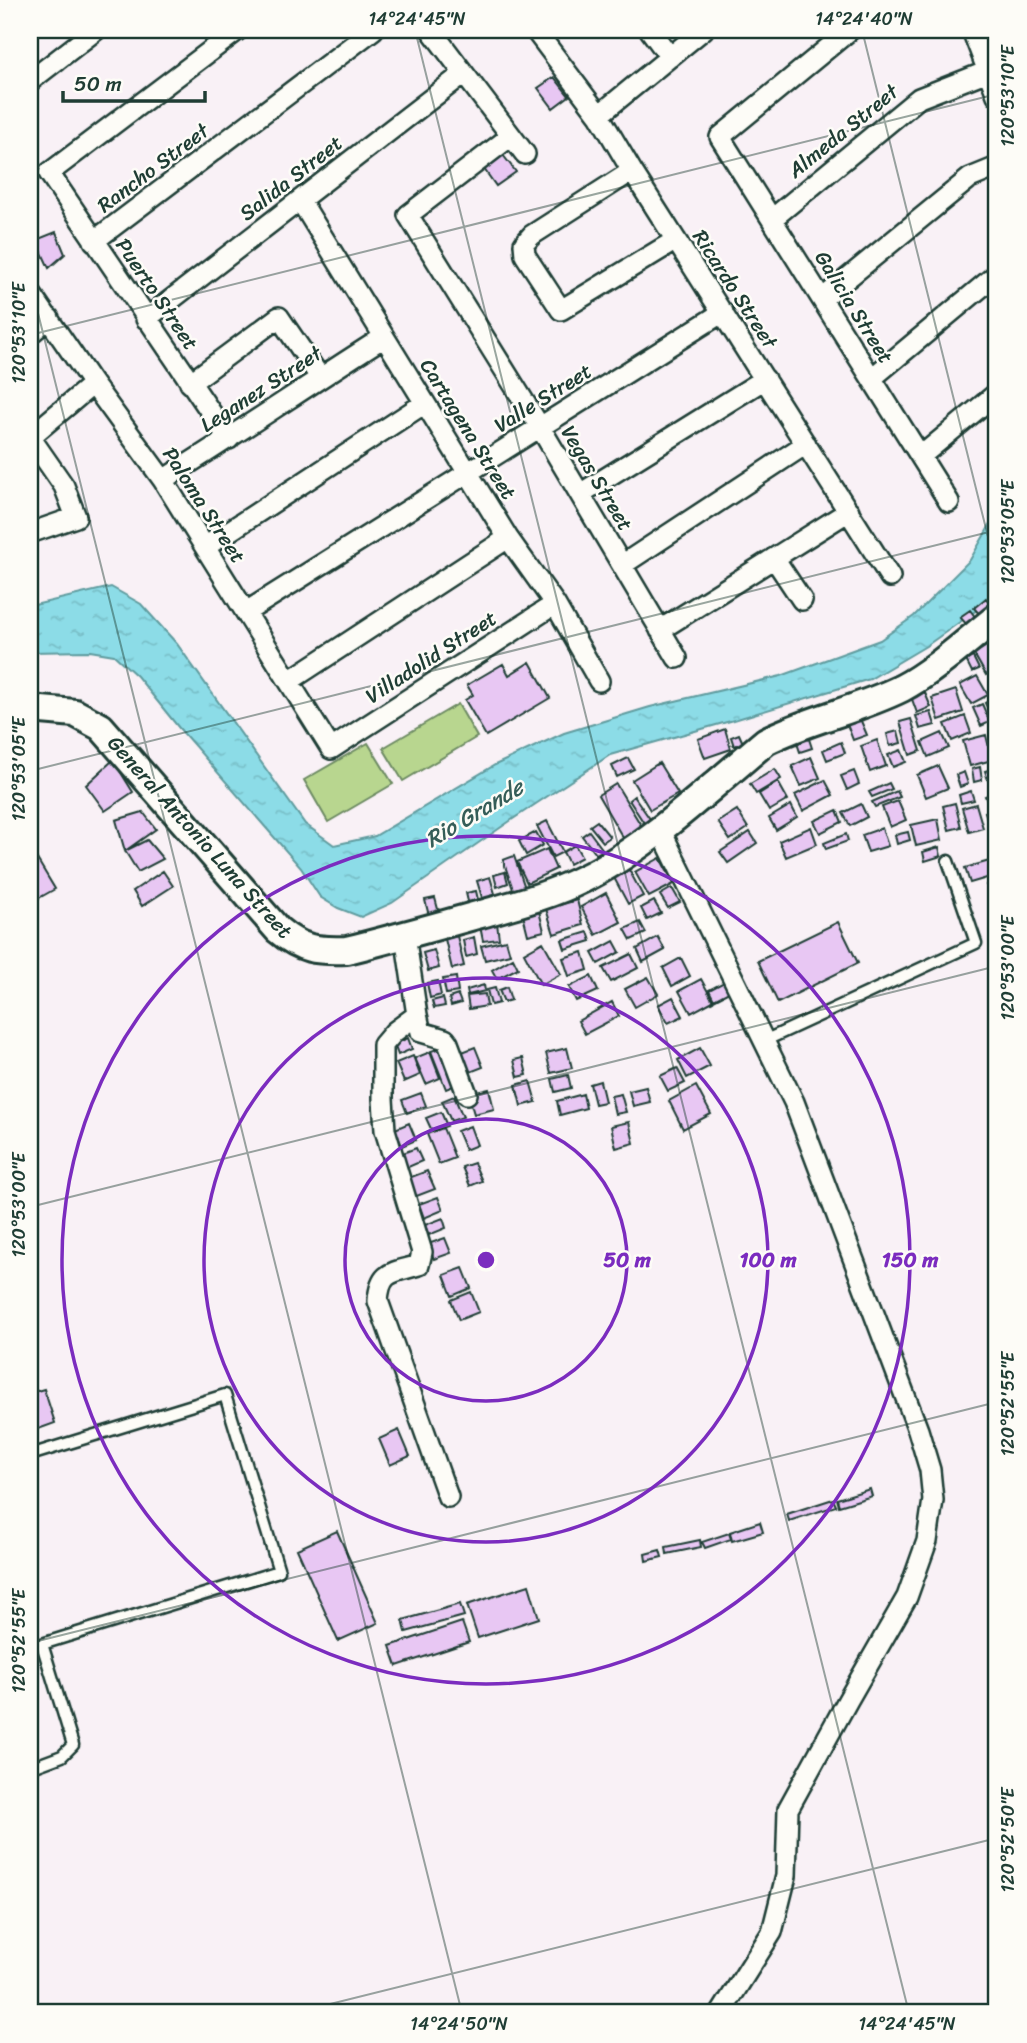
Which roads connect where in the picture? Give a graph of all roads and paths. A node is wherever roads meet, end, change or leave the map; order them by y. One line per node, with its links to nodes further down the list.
1 (96, 30): 13 (street)
2 (238, 30): 23 (street, Puerto Street)
3 (373, 30): 23 (street, Rancho Street)
4 (431, 30): 12 (street)
5 (535, 30): 15 (street, Ricardo Street)
6 (650, 30): 10 (street)
7 (703, 30): 10 (street)
8 (850, 30): 21 (street, Galicia Street)
9 (972, 30): 11 (street)
10 (670, 57): 15 (street)
11 (988, 71): 14 (street); 21 (street, Almeda Street)
12 (464, 74): 16 (street); 20 (street, Salida Street)
13 (30, 81)
14 (997, 94)
15 (598, 115): 19 (street, Ricardo Street)
16 (511, 136): 17 (street); 39 (street, Vegas Street)
17 (525, 154)
18 (997, 167): 26 (street)
19 (632, 171): 22 (street, Ricardo Street); 22 (street)
20 (300, 200): 29 (street, Salida Street); 31 (street, Cartagena Street)
21 (772, 219): 26 (street, Galicia Street)
22 (676, 240): 27 (street, Ricardo Street)
23 (94, 242): 29 (street, Puerto Street)
24 (997, 274): 34 (street)
25 (30, 292): 28 (street, Paloma Street)
26 (822, 299): 34 (street, Galicia Street)
27 (723, 312): 33 (street, Ricardo Street); 39 (street, Valle Street)
28 (49, 318): 30 (street); 36 (street, Paloma Street)
29 (146, 319): 35 (street, Puerto Street)
30 (30, 334)
31 (384, 337): 32 (street, Leganez Street); 38 (street, Cartagena Street)
32 (320, 377): 35 (street); 41 (street, Leganez Street)
33 (765, 379): 42 (street, Ricardo Street); 46 (street)
34 (872, 379): 43 (street, Galicia Street)
35 (190, 383): 41 (street, Puerto Street)
36 (93, 384): 40 (street); 45 (street, Paloma Street)
37 (997, 393): 43 (street)
38 (425, 403): 44 (street, Cartagena Street); 51 (street)
39 (540, 427): 44 (street, Valle Street); 46 (street, Vegas Street)
40 (30, 437): 49 (street)
41 (229, 439): 45 (street, Leganez Street)
42 (806, 444): 48 (street, Ricardo Street); 53 (street)
43 (921, 456): 47 (street, Galicia Street)
44 (468, 473): 50 (street, Cartagena Street); 57 (street, Valle Street)
45 (163, 480): 51 (street, Paloma Street)
46 (580, 494): 53 (street, Vegas Street)
47 (949, 502)
48 (849, 511): 52 (street); 54 (street, Ricardo Street)
49 (30, 533)
50 (508, 538): 56 (street, Cartagena Street); 61 (street)
51 (205, 547): 57 (street, Paloma Street)
52 (774, 558): 55 (street); 59 (street)
53 (622, 565): 59 (street, Vegas Street)
54 (890, 577)
55 (802, 600)
56 (555, 604): 62 (street, Cartagena Street); 64 (street, Villadolid Street)
57 (246, 612): 61 (street, Paloma Street)
58 (997, 617): 65 (main road, General Antonio Luna Street)
59 (660, 630): 60 (street, Vegas Street)
60 (677, 658)
61 (289, 681): 64 (street, Paloma Street)
62 (599, 681)
63 (30, 709): 67 (main road, General Antonio Luna Street)
64 (331, 749)
65 (660, 829): 67 (main road, General Antonio Luna Street); 69 (street)
66 (948, 861): 69 (lane)
67 (405, 935): 68 (street)
68 (417, 1015): 70 (street); 72 (street)
69 (765, 1041): 74 (street)
70 (467, 1094)
71 (30, 1455): 73 (lane)
72 (448, 1497)
73 (30, 1768)
74 (721, 2013)

